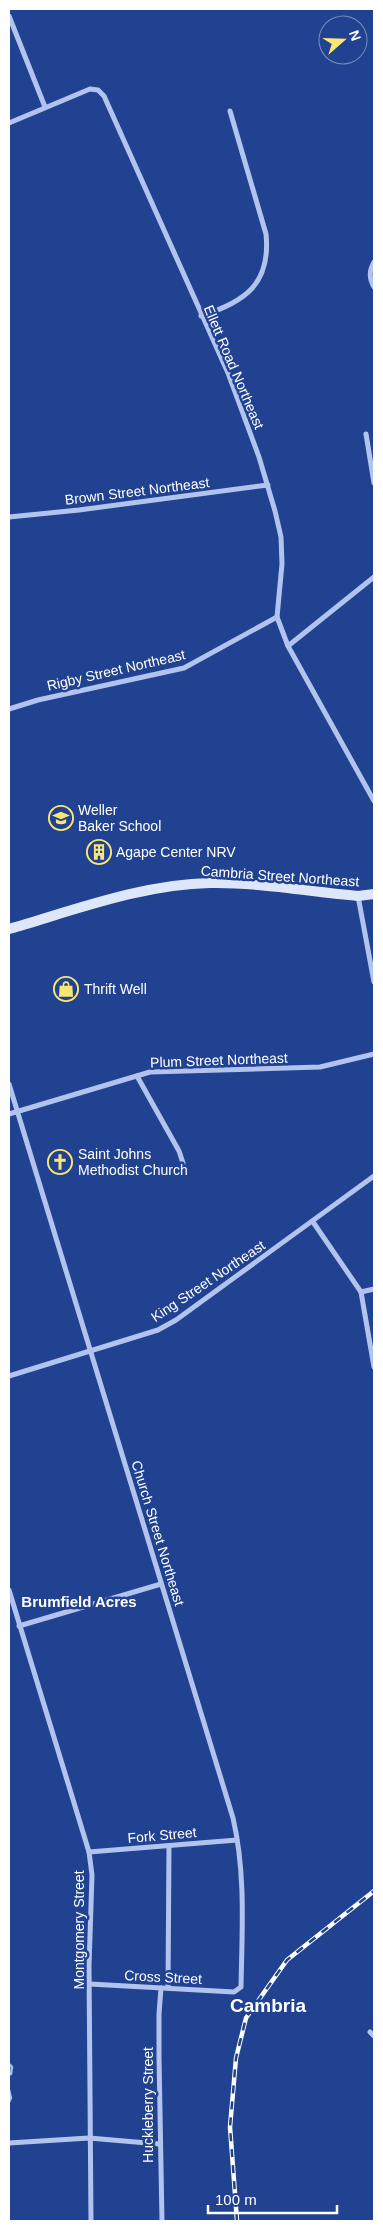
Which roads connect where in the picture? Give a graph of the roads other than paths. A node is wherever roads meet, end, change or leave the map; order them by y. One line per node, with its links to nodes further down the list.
1 (9, 16): 2 (street)
2 (45, 107): 4 (street, Ellett Road Northeast); 7 (street, Ellett Road Northeast)
3 (230, 110): 7 (street)
4 (9, 123)
5 (374, 262): 6 (street)
6 (374, 287)
7 (202, 316): 10 (street, Ellett Road Northeast)
8 (366, 434): 9 (street)
9 (374, 483)
10 (268, 485): 11 (street, Brown Street Northeast); 13 (street, Ellett Road Northeast)
11 (9, 517)
12 (374, 577): 14 (street)
13 (277, 617): 14 (street, Ellett Road Northeast); 15 (street, Rigby Street Northeast)
14 (288, 646): 16 (street, Ellett Road Northeast)
15 (9, 708)
16 (374, 801)
17 (374, 894): 18 (main road, Cambria Street Northeast)
18 (358, 896): 19 (main road, Cambria Street Northeast); 20 (street)
19 (9, 929)
20 (374, 982)
21 (374, 1054): 22 (street, Plum Street Northeast)
22 (137, 1076): 24 (street, Plum Street Northeast); 26 (street)
23 (9, 1084): 24 (street, Church Street Northeast)
24 (16, 1112): 25 (street, Plum Street Northeast); 31 (street, Church Street Northeast)
25 (9, 1114)
26 (183, 1163)
27 (374, 1176): 28 (street, King Street Northeast)
28 (313, 1222): 30 (street); 31 (street, King Street Northeast)
29 (374, 1289): 30 (street)
30 (361, 1292): 32 (street)
31 (90, 1351): 33 (street, King Street Northeast); 34 (street, Church Street Northeast)
32 (374, 1367)
33 (9, 1376)
34 (161, 1584): 36 (street); 37 (street, Church Street Northeast)
35 (9, 1590): 36 (street, Montgomery Street)
36 (19, 1626): 39 (street, Montgomery Street)
37 (237, 1840): 38 (street, Fork Street); 43 (street, Church Street Northeast)
38 (169, 1846): 39 (street, Fork Street); 42 (street)
39 (89, 1852): 40 (street, Montgomery Street)
40 (90, 1984): 41 (street, Cross Street); 44 (street, Montgomery Street)
41 (161, 1988): 42 (street, Cross Street); 46 (street, Huckleberry Street)
42 (168, 1988): 43 (street, Cross Street)
43 (234, 1992)
44 (89, 2138): 45 (street); 46 (street); 47 (street, Montgomery Street)
45 (9, 2144)
46 (159, 2144): 48 (street, Huckleberry Street)
47 (91, 2221)
48 (162, 2221)

